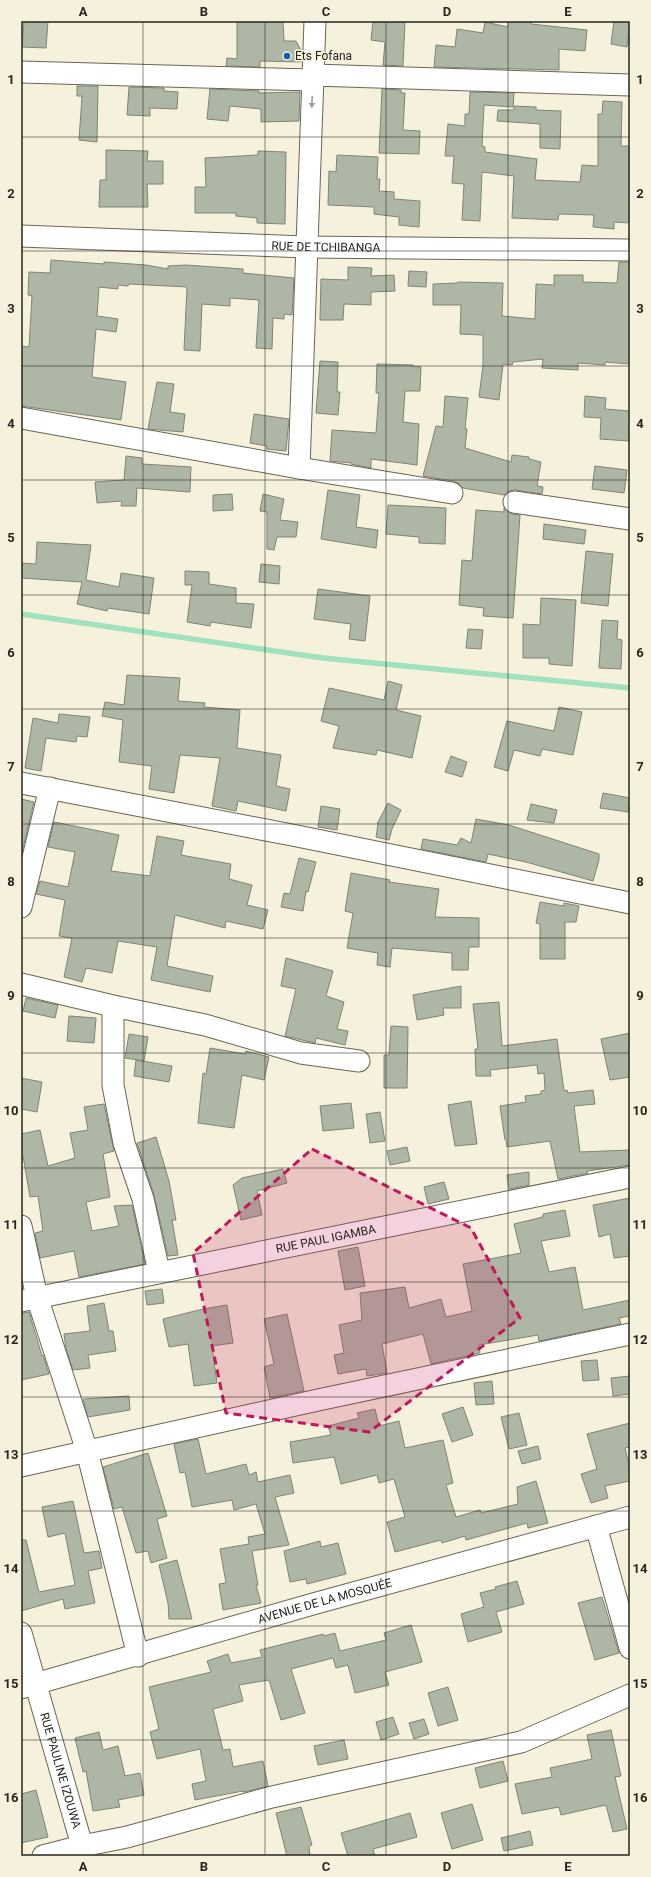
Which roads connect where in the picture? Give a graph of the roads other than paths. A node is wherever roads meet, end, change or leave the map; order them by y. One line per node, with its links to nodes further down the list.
1 (315, 21): 3 (street)
2 (21, 72): 3 (street)
3 (313, 77): 4 (street); 6 (street, one-way to 6)
4 (630, 85)
5 (21, 236): 6 (street, RUE DE TCHIBANGA)
6 (306, 247): 7 (street, RUE DE TCHIBANGA); 9 (street)
7 (630, 250)
8 (21, 418): 9 (street)
9 (299, 468): 10 (street)
10 (452, 493)
11 (514, 502): 12 (street)
12 (630, 519)
13 (21, 783): 14 (street)
14 (50, 788): 15 (street); 16 (street)
15 (630, 903)
16 (21, 907)
17 (21, 984): 18 (street)
18 (113, 1006): 19 (street); 22 (street)
19 (360, 1061)
20 (630, 1177): 22 (street, RUE PAUL IGAMBA)
21 (21, 1226): 23 (street)
22 (159, 1272): 23 (street, RUE PAUL IGAMBA)
23 (29, 1299): 25 (street)
24 (630, 1334): 25 (street)
25 (88, 1451): 26 (street); 31 (street)
26 (21, 1466)
27 (630, 1518): 28 (street, AVENUE DE LA MOSQUÉE)
28 (596, 1526): 30 (street); 31 (street, AVENUE DE LA MOSQUÉE)
29 (21, 1633): 32 (street, RUE PAULINE IZOUWA)
30 (630, 1648)
31 (138, 1656): 32 (street, AVENUE DE LA MOSQUÉE)
32 (28, 1686): 34 (street, RUE PAULINE IZOUWA)
33 (630, 1695): 34 (street)
34 (83, 1851): 35 (street)
35 (43, 1856)

